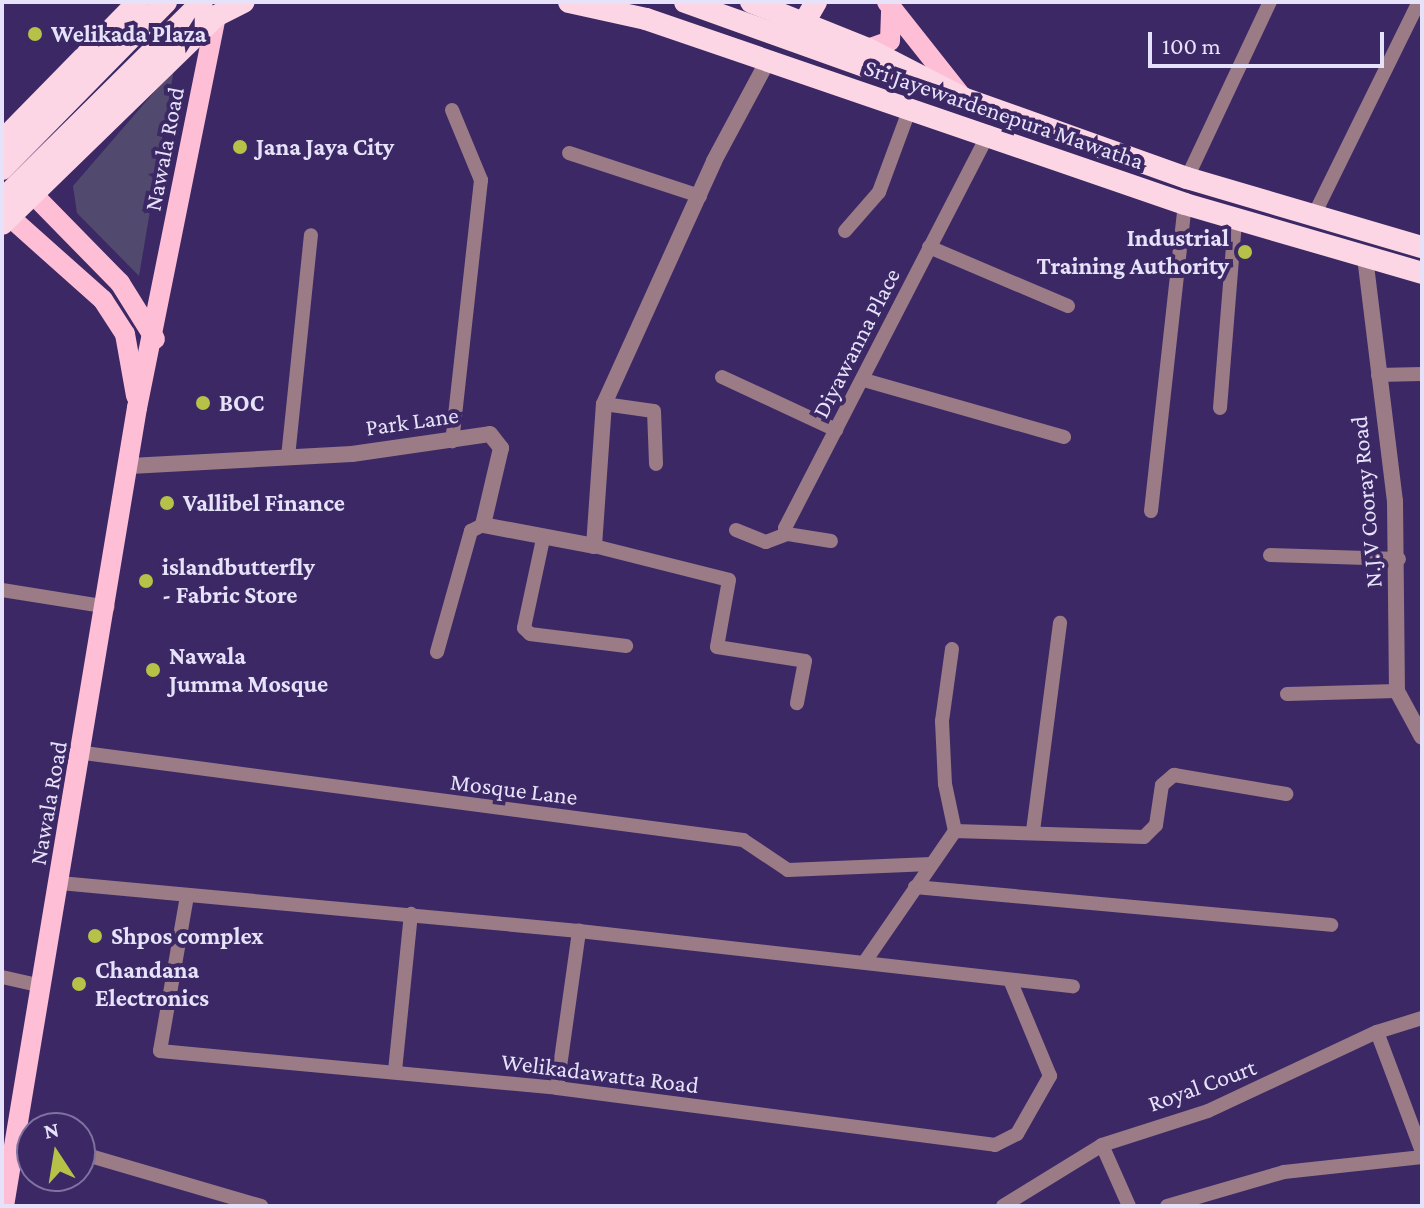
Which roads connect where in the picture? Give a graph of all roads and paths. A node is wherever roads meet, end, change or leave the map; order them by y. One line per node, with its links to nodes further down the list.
1 (138, 2): 20 (highway)
2 (166, 2): 22 (highway, bridge)
3 (195, 2): 12 (main road)
4 (244, 2): 12 (highway)
5 (569, 2): 15 (highway, Sri Jayewardenepura Mawatha)
6 (615, 2): 19 (highway)
7 (685, 2): 16 (highway)
8 (751, 2): 13 (highway, Sri Jayewardenepura Mawatha)
9 (1419, 2): 28 (street)
10 (889, 4): 14 (main road); 16 (main road)
11 (1269, 5): 23 (street)
12 (208, 7): 24 (highway); 27 (highway, bridge); 37 (main road, Nawala Road)
13 (810, 12): 14 (highway, Sri Jayewardenepura Mawatha)
14 (868, 49): 16 (highway, Sri Jayewardenepura Mawatha)
15 (767, 62): 17 (highway, Sri Jayewardenepura Mawatha); 25 (street)
16 (963, 98): 23 (highway, Sri Jayewardenepura Mawatha)
17 (910, 108): 19 (highway, Sri Jayewardenepura Mawatha); 30 (street)
18 (452, 110): 47 (street)
19 (989, 133): 26 (highway, Sri Jayewardenepura Mawatha); 32 (street, Diyawanna Place)
20 (2, 141)
21 (569, 153): 25 (street)
22 (2, 167): 24 (main road)
23 (1187, 178): 28 (highway, Sri Jayewardenepura Mawatha)
24 (34, 194): 27 (highway); 37 (main road)
25 (700, 196): 42 (street)
26 (1185, 204): 29 (highway, Sri Jayewardenepura Mawatha); 51 (street)
27 (4, 213): 43 (main road, Nawala Road)
28 (1313, 217): 33 (highway, Sri Jayewardenepura Mawatha)
29 (1235, 220): 34 (highway, Sri Jayewardenepura Mawatha); 44 (street)
30 (845, 231)
31 (311, 235): 48 (street)
32 (929, 247): 36 (street); 41 (street, Diyawanna Place)
33 (1422, 247)
34 (1365, 257): 35 (highway, Sri Jayewardenepura Mawatha); 39 (street, N.J.V Cooray Road)
35 (1422, 273)
36 (1068, 306)
37 (155, 339): 43 (main road, Nawala Road)
38 (1422, 374): 39 (street)
39 (1378, 375): 59 (street, N.J.V Cooray Road)
40 (722, 377): 45 (street)
41 (864, 380): 45 (street, Diyawanna Place); 46 (street)
42 (604, 404): 49 (street); 57 (street)
43 (137, 408): 50 (main road, Nawala Road)
44 (1220, 408)
45 (836, 430): 54 (street, Diyawanna Place)
46 (1064, 437)
47 (452, 441): 48 (street, Park Lane); 52 (street, Park Lane)
48 (288, 457): 50 (street, Park Lane)
49 (656, 464)
50 (130, 466): 61 (main road, Nawala Road)
51 (1151, 511)
52 (483, 525): 55 (street); 65 (street)
53 (736, 530): 54 (street)
54 (787, 534): 56 (street)
55 (543, 539): 57 (street); 63 (street)
56 (831, 541)
57 (594, 546): 68 (street)
58 (1270, 555): 59 (street)
59 (1399, 559): 66 (street, N.J.V Cooray Road)
60 (2, 590): 61 (street)
61 (108, 607): 70 (main road, Nawala Road)
62 (1060, 623): 73 (street)
63 (626, 646)
64 (952, 649): 72 (street)
65 (437, 652)
66 (1397, 691): 67 (street); 69 (street, N.J.V Cooray Road)
67 (1287, 694)
68 (797, 703)
69 (1422, 737)
70 (84, 753): 74 (street, Mosque Lane); 75 (main road, Nawala Road)
71 (1286, 794): 73 (street)
72 (955, 831): 73 (street); 74 (street)
73 (1033, 831)
74 (931, 864): 76 (street)
75 (60, 883): 77 (street); 84 (main road, Nawala Road)
76 (915, 887): 79 (street); 81 (street)
77 (187, 896): 78 (street); 88 (street, Welikadawatta Road)
78 (411, 914): 80 (street); 88 (street)
79 (1331, 925)
80 (579, 931): 81 (street); 89 (street)
81 (866, 960): 83 (street)
82 (2, 977): 84 (street)
83 (1010, 980): 85 (street); 89 (street, Welikadawatta Road)
84 (42, 986): 90 (main road, Nawala Road)
85 (1073, 986)
86 (1422, 1018): 87 (street, Royal Court)
87 (1377, 1032): 92 (street, Royal Court); 93 (street)
88 (395, 1071): 89 (street, Welikadawatta Road)
89 (557, 1088)
90 (20, 1112)
91 (16, 1137): 96 (main road, Nawala Road)
92 (1102, 1145): 95 (street, Royal Court); 98 (street)
93 (1422, 1154): 99 (street)
94 (96, 1158): 97 (street)
95 (1011, 1204)
96 (4, 1206)
97 (261, 1206)
98 (1129, 1206)
99 (1167, 1206)

